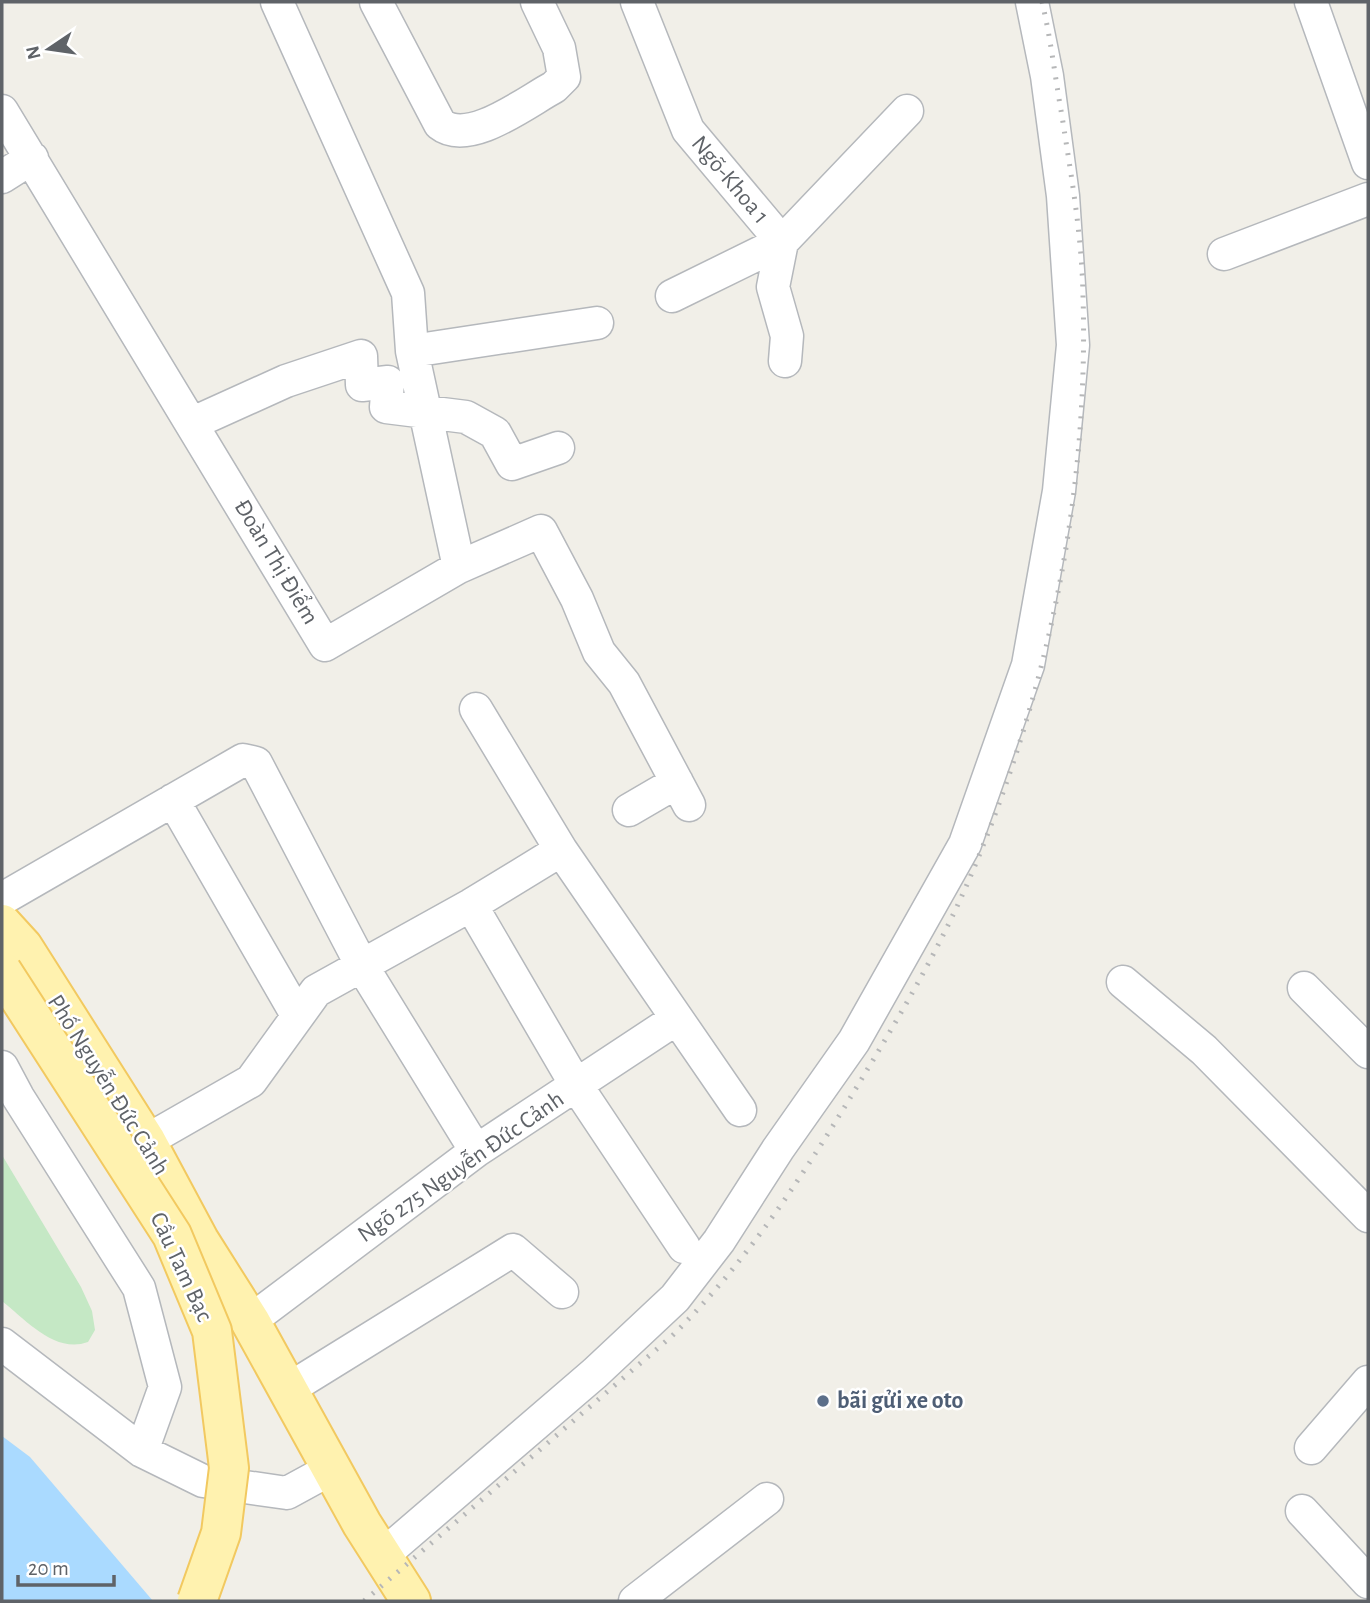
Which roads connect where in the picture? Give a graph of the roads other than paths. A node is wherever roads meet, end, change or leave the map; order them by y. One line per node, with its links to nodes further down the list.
1 (277, 2): 17 (street)
2 (376, 2): 3 (street)
3 (537, 2)
4 (637, 2): 13 (street, Ngõ-Khoa 1)
5 (1032, 2): 54 (street)
6 (1311, 2): 10 (street)
7 (2, 111): 9 (street, Đoàn Thị Điểm)
8 (907, 111): 13 (street)
9 (32, 158): 11 (street); 20 (street, Đoàn Thị Điểm)
10 (1368, 163)
11 (2, 177)
12 (1368, 199): 14 (street)
13 (782, 242): 15 (street); 18 (street, Ngõ-Khoa 1)
14 (1224, 254)
15 (672, 296)
16 (597, 323): 17 (street)
17 (412, 352): 19 (street)
18 (785, 361)
19 (424, 410): 20 (street); 21 (street); 22 (street)
20 (193, 423): 22 (street, Đoàn Thị Điểm)
21 (558, 448)
22 (459, 567): 25 (street, Đoàn Thị Điểm)
23 (476, 709): 26 (street)
24 (173, 800): 27 (street); 30 (street); 34 (street)
25 (629, 810)
26 (561, 850): 28 (street); 35 (street)
27 (2, 899)
28 (471, 905): 30 (street); 38 (street)
29 (2, 924): 40 (main road, Phố Nguyễn Đức Cảnh)
30 (362, 966): 34 (street); 41 (street)
31 (2, 971): 56 (main road, Cầu Tam Bạc, bridge)
32 (1123, 982): 42 (street)
33 (1304, 988): 36 (street)
34 (297, 1015): 40 (street)
35 (677, 1019): 38 (street, Ngõ 275 Nguyễn Đức Cảnh); 39 (street)
36 (1368, 1052)
37 (2, 1067): 50 (street)
38 (576, 1085): 41 (street, Ngõ 275 Nguyễn Đức Cảnh); 43 (street)
39 (740, 1110)
40 (146, 1141): 45 (main road, Phố Nguyễn Đức Cảnh)
41 (476, 1151): 45 (street, Ngõ 275 Nguyễn Đức Cảnh)
42 (1368, 1216)
43 (684, 1247)
44 (562, 1292): 48 (street)
45 (250, 1321): 48 (main road, Phố Nguyễn Đức Cảnh)
46 (2, 1344): 50 (street)
47 (1368, 1382): 49 (street)
48 (288, 1390): 51 (main road, Phố Nguyễn Đức Cảnh)
49 (1311, 1448)
50 (142, 1451): 51 (street)
51 (331, 1469): 54 (main road, Phố Nguyễn Đức Cảnh)
52 (768, 1499): 58 (street)
53 (1302, 1511): 55 (street)
54 (382, 1556): 57 (main road, Phố Nguyễn Đức Cảnh)
55 (1368, 1582)
56 (197, 1601)
57 (411, 1601)
58 (635, 1601)

